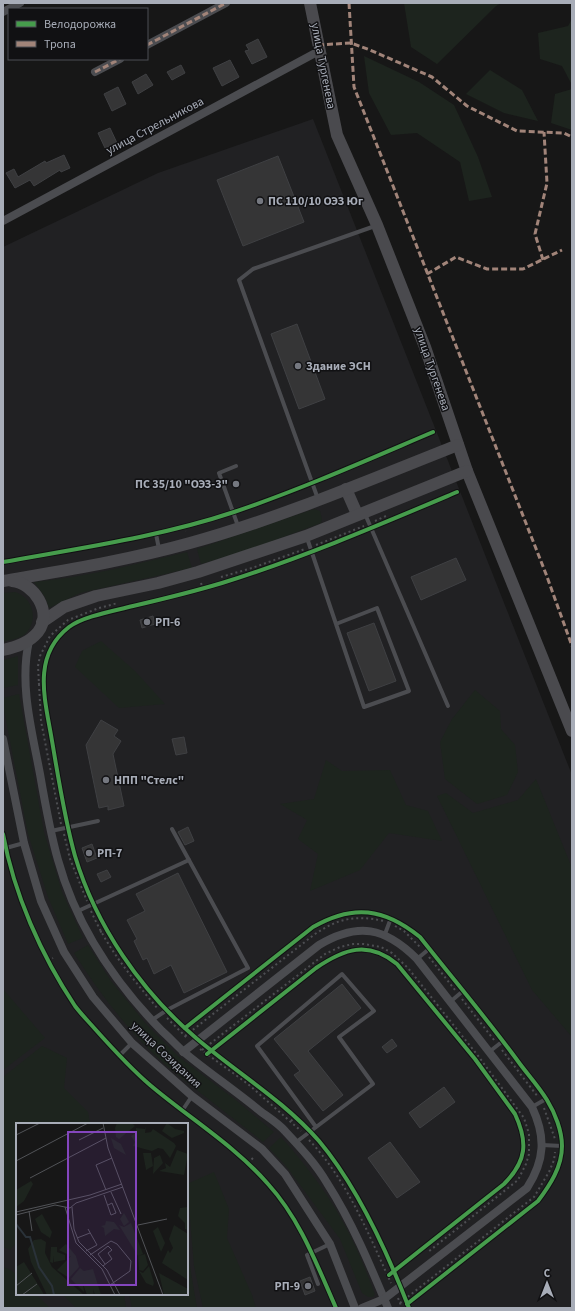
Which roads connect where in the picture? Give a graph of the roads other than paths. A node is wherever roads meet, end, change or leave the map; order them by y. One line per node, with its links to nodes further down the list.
1 (20, 3): 4 (street)
2 (226, 3): 5 (street)
3 (310, 3): 6 (street, улица Тургенева)
4 (11, 8)
5 (148, 44)
6 (319, 51): 9 (street, улица Стрельникова); 10 (street, улица Тургенева)
7 (118, 60): 8 (street)
8 (95, 72)
9 (3, 221)
10 (377, 225): 11 (street, улица Тургенева); 15 (lane)
11 (458, 445): 13 (street, улица Тургенева); 14 (street)
12 (236, 466): 17 (lane)
13 (467, 471): 16 (street); 27 (street, улица Тургенева)
14 (346, 489): 15 (street); 16 (street)
15 (318, 500): 17 (street)
16 (360, 513): 19 (street); 26 (lane)
17 (239, 529): 20 (street)
18 (156, 534): 20 (lane)
19 (306, 536): 22 (street); 23 (lane)
20 (160, 551): 21 (street)
21 (5, 581): 22 (street)
22 (42, 622): 24 (street)
23 (336, 624): 23 (lane)
24 (29, 641): 25 (street); 31 (street, улица Созидания)
25 (3, 650)
26 (448, 706)
27 (572, 731)
28 (3, 739): 32 (street, улица Созидания)
29 (98, 821): 31 (lane)
30 (172, 829): 34 (lane)
31 (50, 831): 35 (street, улица Созидания)
32 (24, 843): 33 (lane); 44 (street, улица Созидания)
33 (6, 848)
34 (189, 860): 35 (lane); 42 (lane)
35 (78, 911): 42 (street, улица Созидания)
36 (391, 918): 37 (lane)
37 (385, 934): 39 (street); 45 (street)
38 (429, 949): 39 (lane)
39 (417, 959): 41 (street)
40 (463, 991): 41 (lane)
41 (450, 1002): 46 (street)
42 (152, 1020): 45 (street, улица Созидания)
43 (503, 1041): 46 (lane)
44 (132, 1043): 47 (lane); 48 (street, улица Созидания)
45 (183, 1052): 53 (street, улица Созидания)
46 (489, 1052): 50 (street)
47 (119, 1056)
48 (192, 1096): 51 (lane); 56 (street, улица Созидания)
49 (546, 1099): 50 (lane)
50 (532, 1107): 54 (street)
51 (182, 1111)
52 (316, 1127): 52 (lane); 53 (lane)
53 (295, 1143): 58 (street, улица Созидания)
54 (542, 1145): 55 (lane); 58 (street)
55 (562, 1146)
56 (330, 1244): 57 (lane); 59 (street, улица Созидания)
57 (318, 1284)
58 (384, 1299): 60 (street); 61 (street, улица Созидания)
59 (356, 1308)
60 (362, 1308)
61 (388, 1308)

